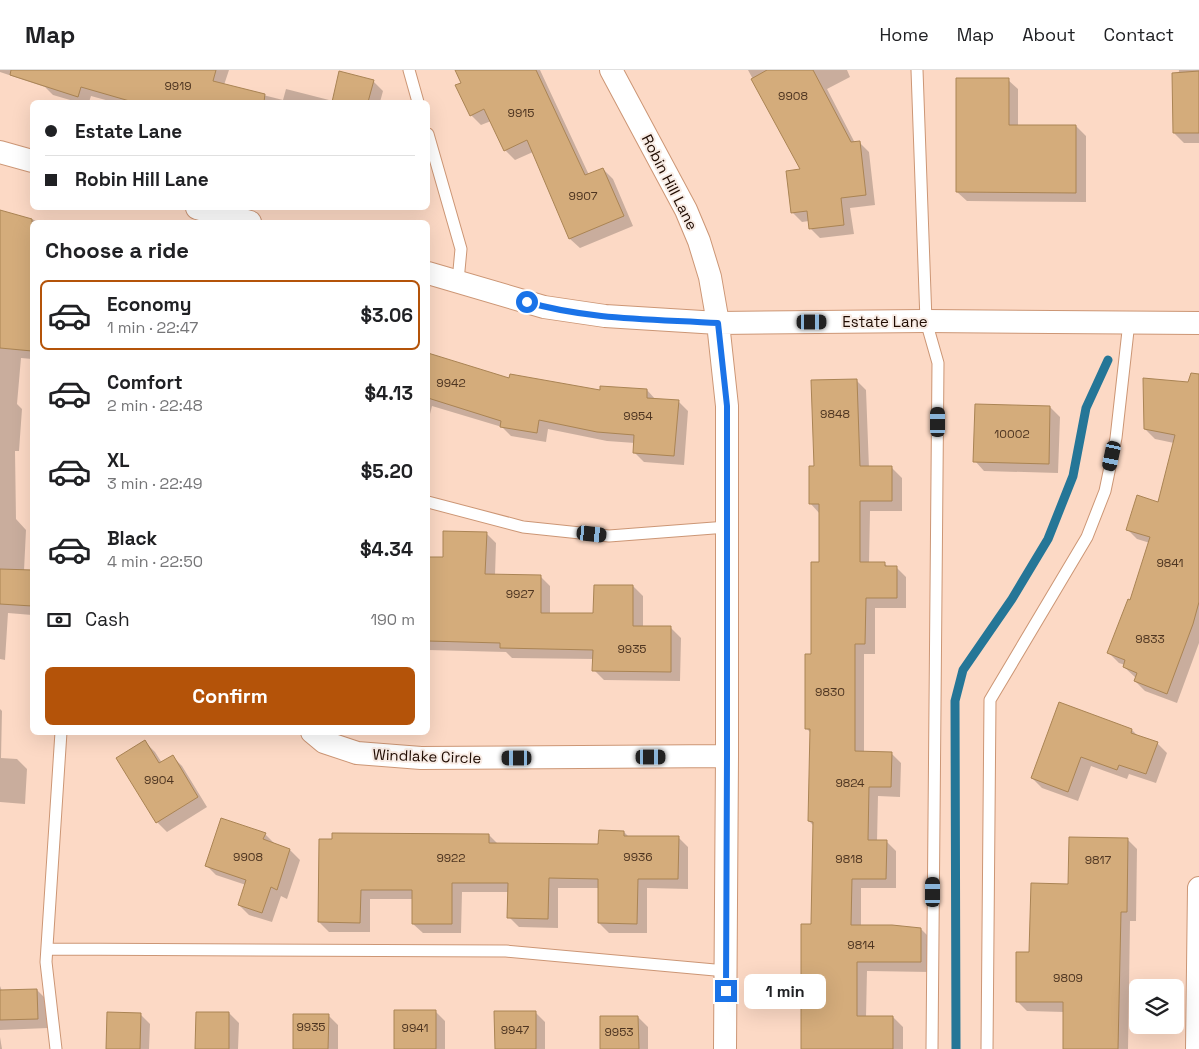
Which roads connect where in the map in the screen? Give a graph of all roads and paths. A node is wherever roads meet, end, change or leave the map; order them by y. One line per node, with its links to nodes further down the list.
1 (409, 70): 4 (lane)
2 (611, 70): 14 (street, Robin Hill Lane)
3 (917, 70): 12 (lane)
4 (417, 100)
5 (430, 141): 11 (lane)
6 (0, 152): 7 (street)
7 (30, 160)
8 (205, 210): 9 (street)
9 (242, 220)
10 (430, 273): 11 (street, Estate Lane)
11 (458, 281): 14 (street, Estate Lane)
12 (926, 321): 13 (street, Estate Lane); 14 (street, Estate Lane); 26 (lane)
13 (1129, 322): 15 (street, Estate Lane); 27 (lane)
14 (718, 323): 17 (street, Robin Hill Lane)
15 (1199, 323)
16 (430, 503): 17 (lane)
17 (727, 527): 20 (street, Robin Hill Lane)
18 (61, 735): 22 (lane)
19 (316, 735): 20 (street, Windlake Circle)
20 (727, 756): 23 (street, Robin Hill Lane)
21 (1199, 888): 28 (street)
22 (47, 949): 23 (lane); 24 (lane)
23 (726, 971): 25 (street, Robin Hill Lane)
24 (56, 1049)
25 (725, 1049)
26 (932, 1049)
27 (987, 1049)
28 (1197, 1049)

